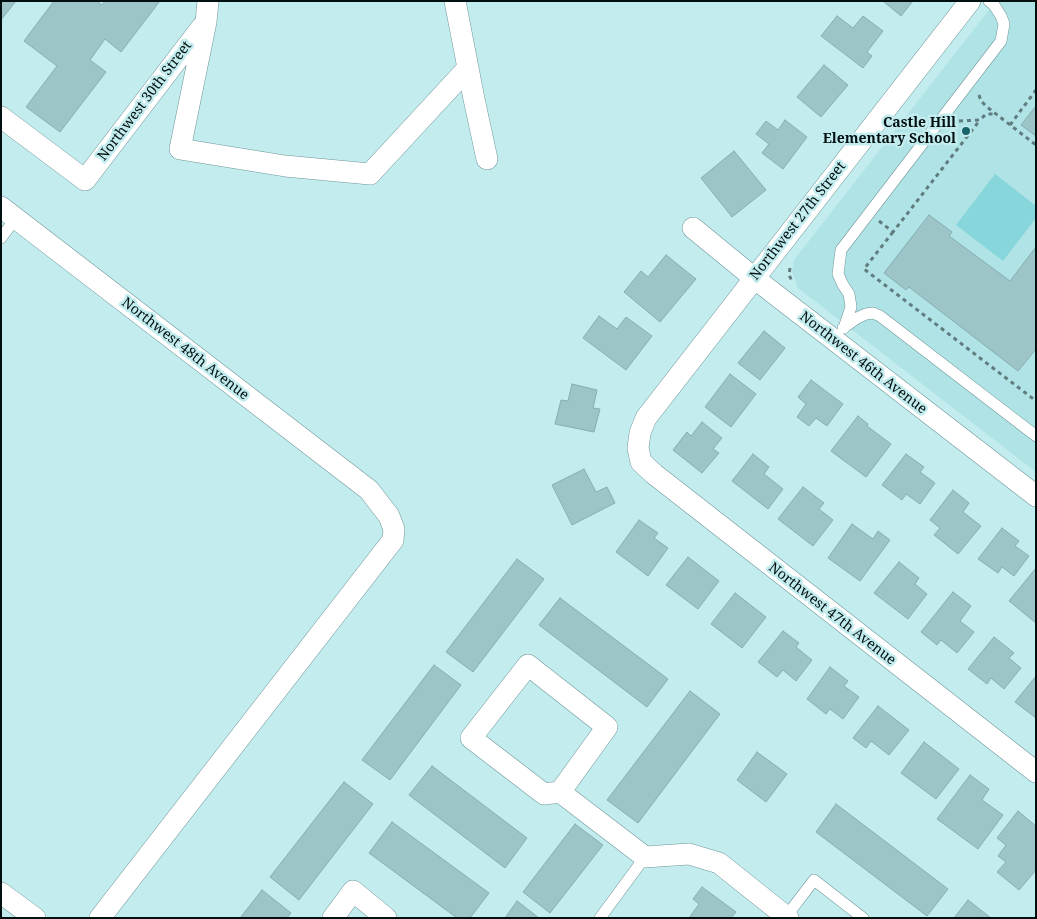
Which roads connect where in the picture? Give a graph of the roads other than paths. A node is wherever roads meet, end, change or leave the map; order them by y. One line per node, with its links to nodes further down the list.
1 (455, 1): 5 (street)
2 (970, 1): 11 (street, Northwest 27th Street)
3 (989, 1): 12 (lane)
4 (207, 12): 5 (street); 6 (street, Northwest 30th Street)
5 (468, 68): 7 (street)
6 (1, 117)
7 (487, 159)
8 (9, 213): 10 (lane); 22 (street, Northwest 48th Avenue)
9 (693, 228): 11 (street, Northwest 46th Avenue)
10 (1, 238)
11 (754, 278): 12 (street, Northwest 46th Avenue); 14 (street, Northwest 27th Street)
12 (839, 334): 13 (lane); 15 (street, Northwest 46th Avenue)
13 (1036, 436)
14 (638, 448): 16 (street, Northwest 47th Avenue)
15 (1036, 496)
16 (1036, 772)
17 (560, 792): 17 (street); 18 (street)
18 (645, 857): 20 (street); 25 (lane)
19 (1, 893): 21 (street)
20 (786, 917): 26 (lane)
21 (34, 918)
22 (100, 918)
23 (333, 918): 24 (street)
24 (386, 918)
25 (600, 918)
26 (863, 918)

